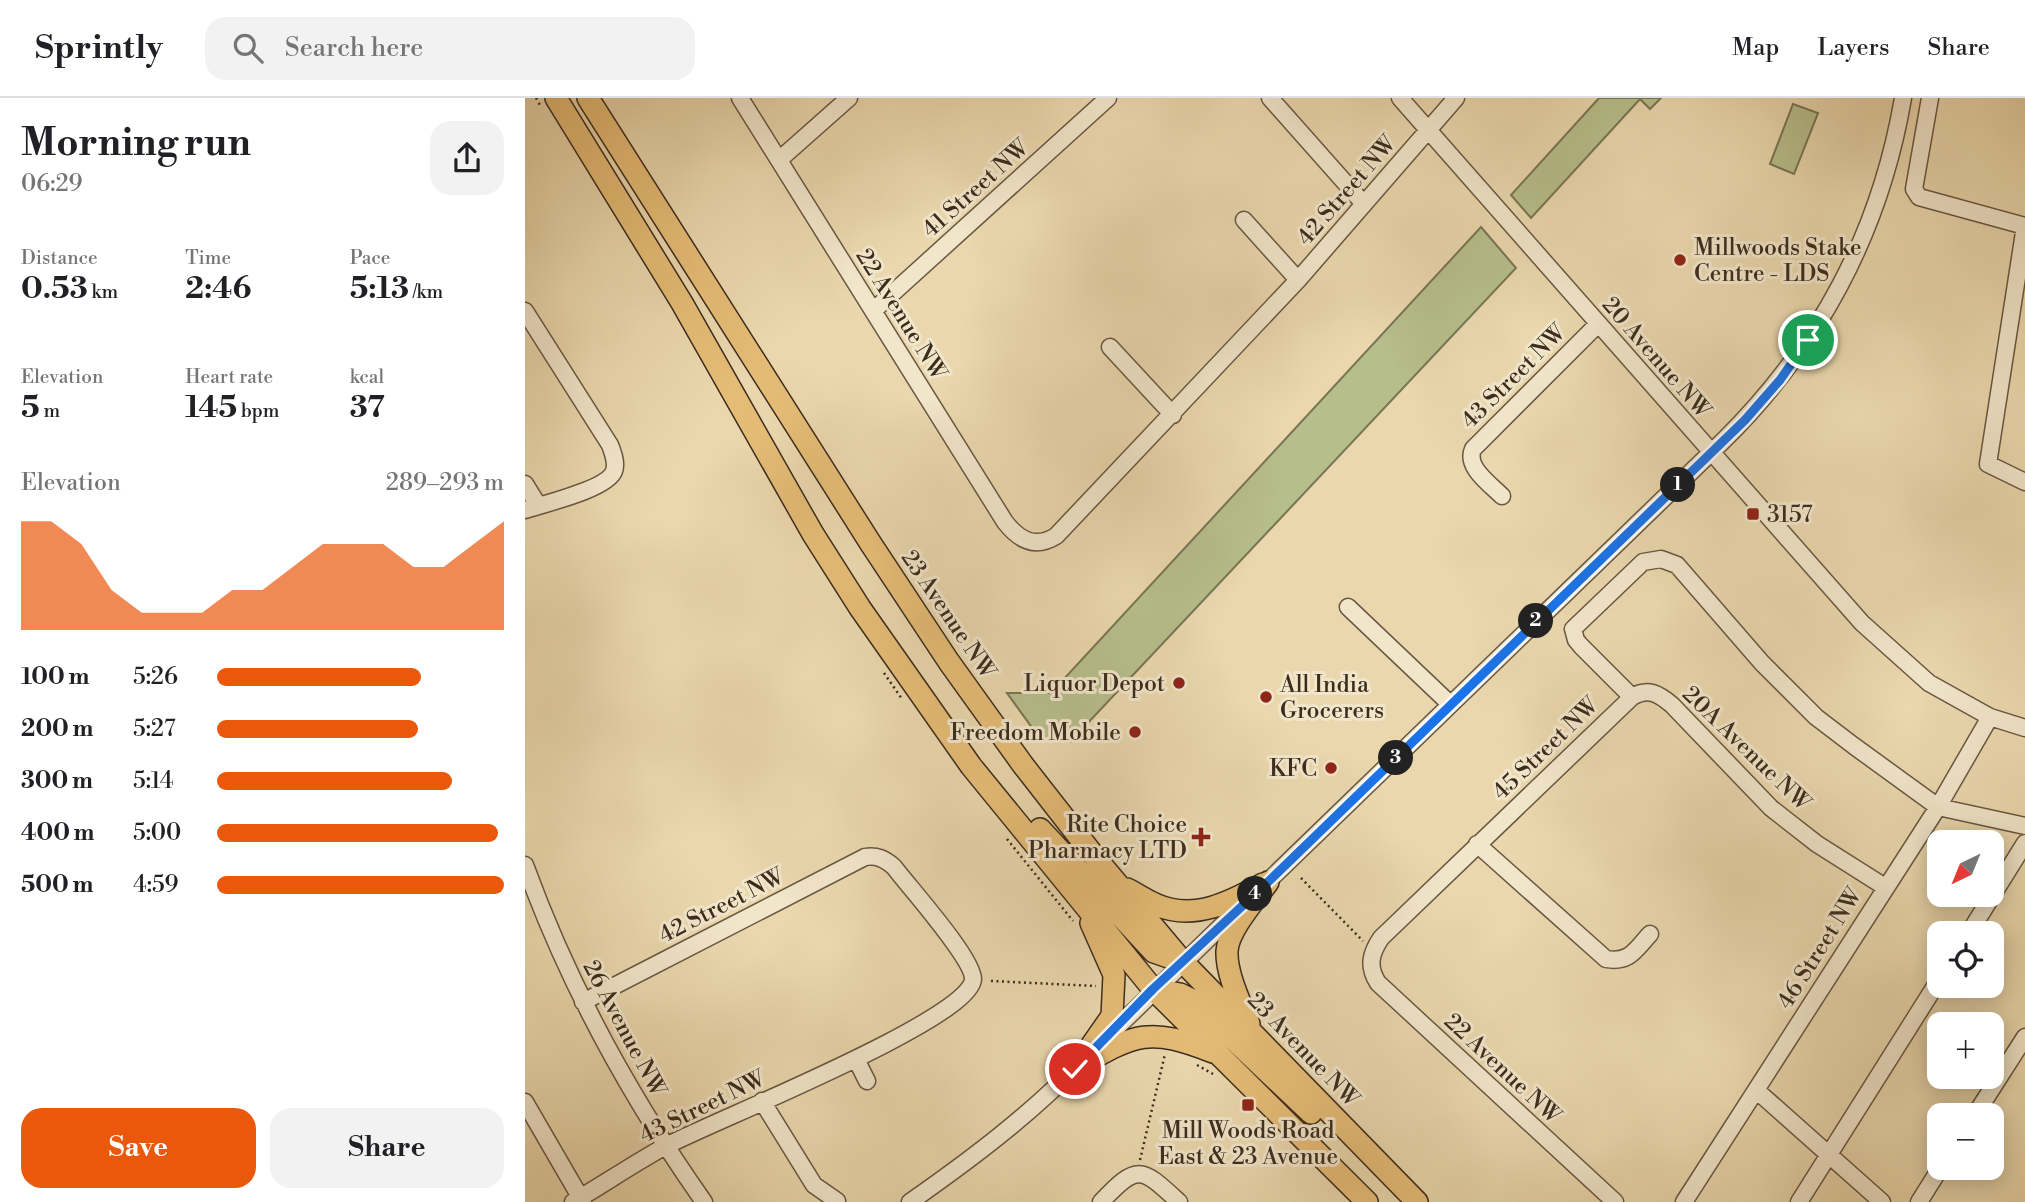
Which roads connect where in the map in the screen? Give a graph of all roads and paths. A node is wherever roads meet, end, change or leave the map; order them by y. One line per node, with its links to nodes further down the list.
1 (556, 98): 33 (main road)
2 (588, 98): 41 (main road, 23 Avenue NW)
3 (740, 98): 12 (street, 22 Avenue NW)
4 (849, 98): 12 (street)
5 (1108, 98): 18 (street, 41 Street NW)
6 (1270, 98): 13 (street)
7 (1400, 98): 11 (street, 20 Avenue NW)
8 (1455, 98): 11 (street, 42 Street NW)
9 (1903, 98): 22 (street)
10 (1930, 98): 15 (street)
11 (1427, 130): 13 (street, 42 Street NW); 19 (street, 20 Avenue NW)
12 (779, 160): 18 (street, 22 Avenue NW)
13 (1364, 204): 16 (street, 42 Street NW)
14 (1244, 220): 16 (street, 42 Street NW)
15 (2025, 226): 23 (street)
16 (1298, 279): 21 (street, 42 Street NW)
17 (525, 311): 26 (street)
18 (873, 311): 27 (street, 22 Avenue NW)
19 (1598, 324): 22 (street, 20 Avenue NW); 25 (street, 43 Street NW)
20 (1110, 347): 21 (street)
21 (1173, 415): 27 (street, 42 Street NW)
22 (1711, 453): 30 (street); 31 (street, 20 Avenue NW)
23 (2025, 482)
24 (525, 484): 26 (street)
25 (1501, 496)
26 (531, 508)
27 (1035, 544)
28 (1348, 607): 30 (street)
29 (1640, 694): 34 (street, 20A Avenue NW); 37 (street, 45 Street NW); 43 (street, 20A Avenue NW)
30 (1451, 704): 42 (street)
31 (1990, 717): 32 (street, 20 Avenue NW); 34 (street, 46 Street NW)
32 (2025, 728)
33 (971, 766): 44 (main road); 49 (main road)
34 (1938, 807): 35 (street); 43 (street, 46 Street NW)
35 (2025, 826)
36 (2025, 843): 45 (street)
37 (1477, 844): 46 (street); 48 (street, 45 Street NW)
38 (881, 858): 54 (street, 42 Street NW); 58 (street, 43 Street NW)
39 (525, 865): 54 (street, 26 Avenue NW)
40 (1301, 878): 47 (path)
41 (1115, 881): 42 (main road); 49 (main road, 23 Avenue NW)
42 (1268, 882): 49 (street); 55 (main road)
43 (1885, 887): 63 (street, 46 Street NW)
44 (1076, 893): 52 (main road); 60 (main road)
45 (1976, 921)
46 (1650, 933)
47 (1363, 941)
48 (1371, 961): 80 (street, 22 Avenue NW)
49 (1183, 962): 52 (street); 55 (main road, 23 Avenue NW)
50 (991, 981): 51 (path)
51 (1099, 986)
52 (1153, 989): 60 (street); 61 (main road); 69 (main road)
53 (1928, 998): 68 (street)
54 (583, 1002): 67 (street, 26 Avenue NW)
55 (1254, 1036): 69 (main road, 23 Avenue NW)
56 (2025, 1037): 66 (street)
57 (1165, 1051): 70 (path)
58 (856, 1059): 62 (street); 64 (street, 43 Street NW)
59 (1189, 1062): 61 (path)
60 (1075, 1069): 61 (main road); 75 (street)
61 (1225, 1073): 78 (main road)
62 (867, 1080)
63 (1756, 1090): 68 (street); 81 (street, 46 Street NW)
64 (762, 1101): 67 (street, 43 Street NW); 73 (street)
65 (525, 1102): 72 (street)
66 (1983, 1103)
67 (665, 1147): 72 (street, 43 Street NW); 74 (street, 26 Avenue NW)
68 (1829, 1155): 82 (street); 83 (street)
69 (1379, 1165): 79 (main road, 23 Avenue NW)
70 (1138, 1174): 76 (street); 77 (street)
71 (1933, 1180): 84 (street)
72 (579, 1201)
73 (837, 1201)
74 (704, 1202)
75 (910, 1202)
76 (1101, 1202)
77 (1179, 1202)
78 (1367, 1202)
79 (1417, 1202)
80 (1615, 1202)
81 (1683, 1202)
82 (1799, 1202)
83 (1882, 1202)
84 (1919, 1202)

